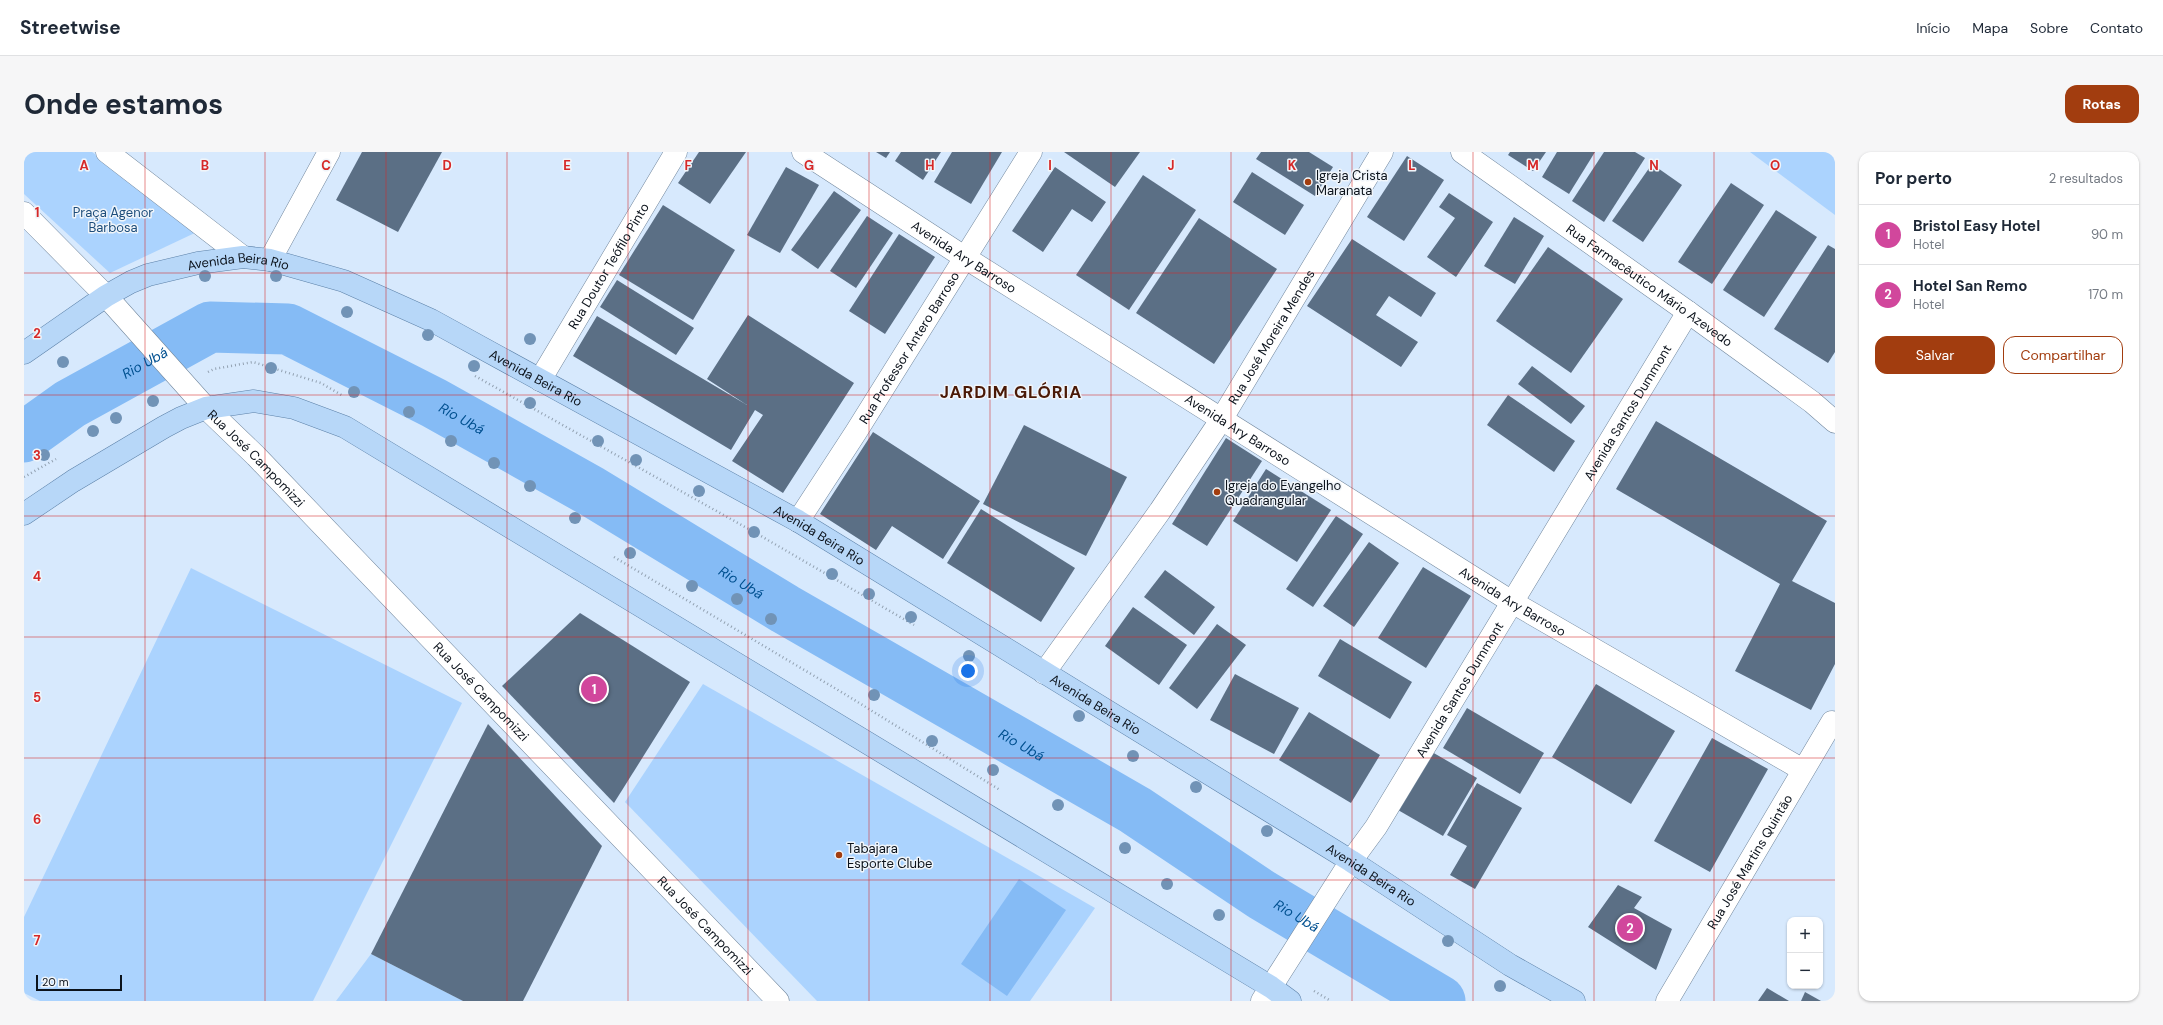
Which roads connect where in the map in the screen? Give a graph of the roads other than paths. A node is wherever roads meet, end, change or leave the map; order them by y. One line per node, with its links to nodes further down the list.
1 (107, 152): 10 (street)
2 (329, 152): 11 (street)
3 (676, 152): 15 (street, Rua Doutor Teófilo Pinto)
4 (803, 152): 9 (street, Avenida Ary Barroso)
5 (1031, 152): 9 (street, Rua Professor Antero Barroso)
6 (1382, 152): 17 (street, Rua José Moreira Mendes)
7 (1462, 152): 13 (street, Rua Farmacêutico Mário Azevedo)
8 (24, 213): 12 (street, Rua José Campomizzi)
9 (964, 257): 17 (street, Avenida Ary Barroso); 20 (street, Rua Professor Antero Barroso)
10 (243, 258): 11 (main road, Avenida Beira Rio); 12 (main road, Avenida Beira Rio)
11 (270, 260): 15 (main road, Avenida Beira Rio)
12 (106, 296): 14 (main road, Avenida Beira Rio); 16 (street, Rua José Campomizzi)
13 (1688, 312): 18 (street, Rua Farmacêutico Mário Azevedo); 21 (street, Avenida Santos Dummont)
14 (24, 353)
15 (540, 380): 20 (main road, Avenida Beira Rio)
16 (206, 408): 19 (main road); 26 (main road); 27 (street, Rua José Campomizzi)
17 (1221, 420): 21 (street, Avenida Ary Barroso); 22 (street, Rua José Moreira Mendes)
18 (1835, 422)
19 (24, 514)
20 (798, 521): 22 (main road, Avenida Beira Rio)
21 (1512, 602): 24 (street, Avenida Ary Barroso); 25 (street, Avenida Santos Dummont)
22 (1044, 673): 25 (main road, Avenida Beira Rio)
23 (1832, 722): 24 (street, Rua José Martins Quintão)
24 (1803, 770): 30 (street, Rua José Martins Quintão)
25 (1351, 860): 26 (street, Avenida Santos Dummont); 29 (main road, Avenida Beira Rio)
26 (1266, 994): 28 (main road)
27 (767, 996)
28 (1290, 1001)
29 (1574, 1001)
30 (1667, 1001)

